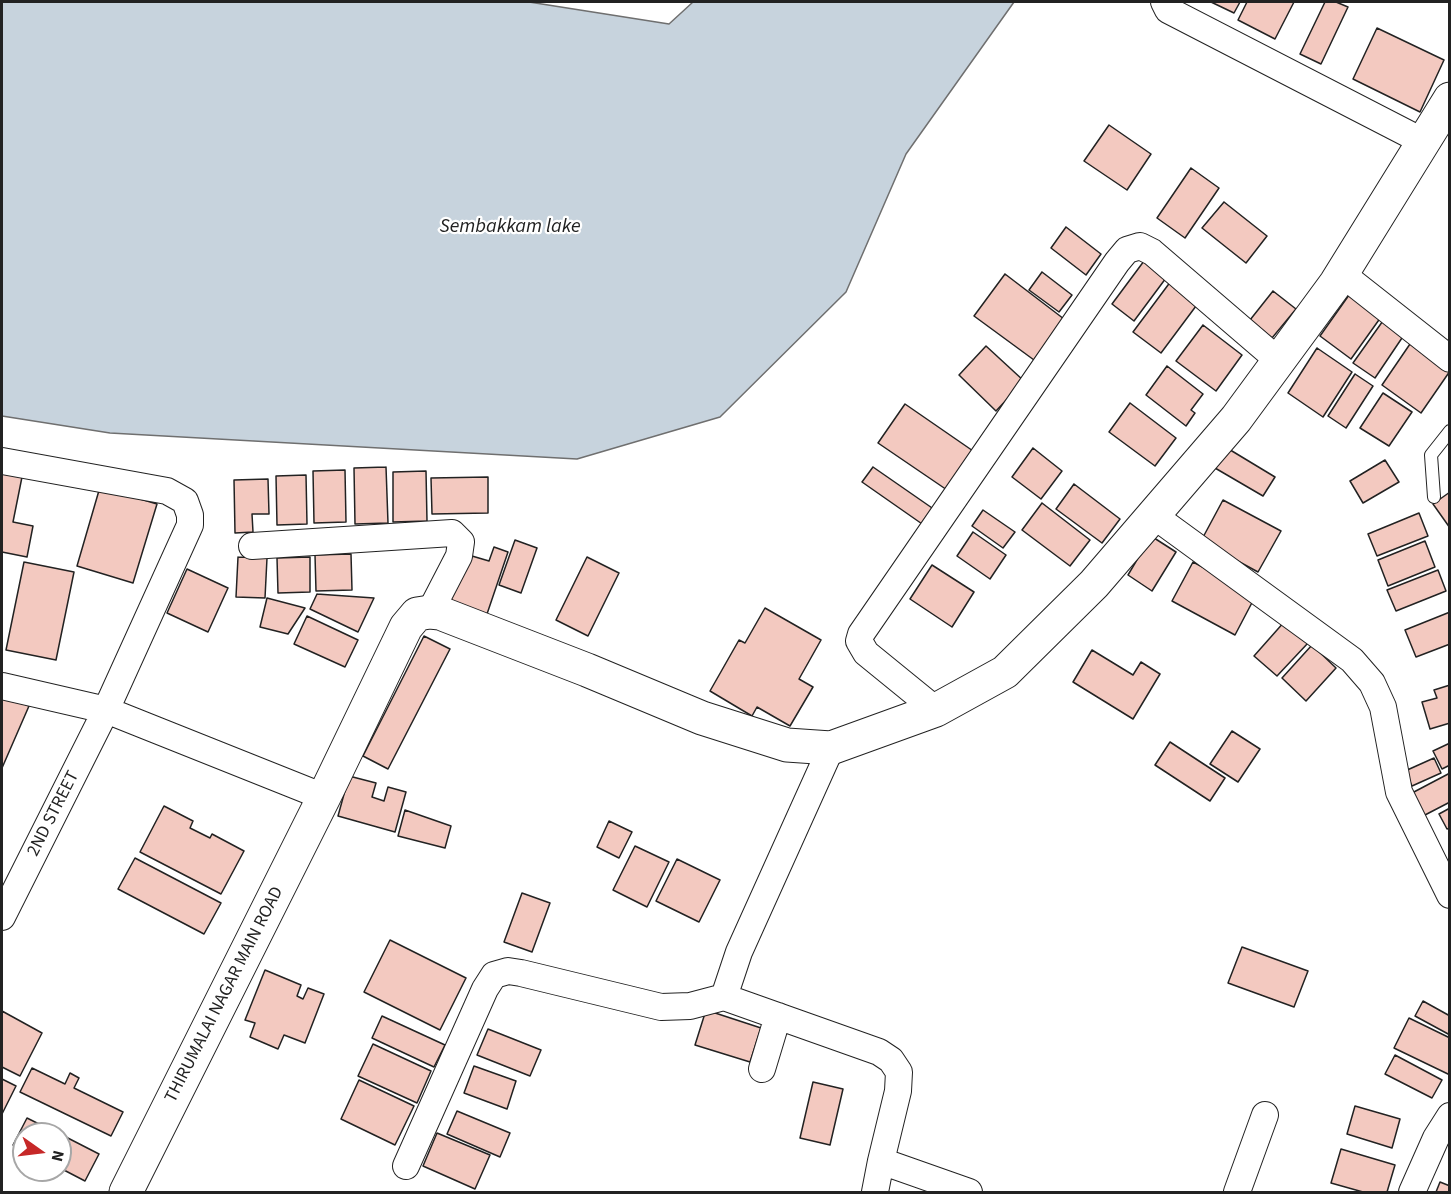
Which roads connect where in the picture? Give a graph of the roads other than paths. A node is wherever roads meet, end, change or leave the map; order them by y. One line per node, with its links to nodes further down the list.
1 (1164, 2): 3 (street)
2 (1449, 99): 3 (street)
3 (1424, 142): 4 (street)
4 (1342, 274): 5 (street); 6 (street)
5 (1449, 359)
6 (1279, 361): 10 (street); 15 (street)
7 (1449, 431): 9 (lane)
8 (2, 461): 14 (street, 2ND STREET)
9 (1434, 497)
10 (1153, 515): 15 (street); 18 (street)
11 (252, 546): 12 (street)
12 (430, 612): 16 (street); 17 (street, THIRUMALAI NAGAR MAIN ROAD)
13 (2, 686): 14 (street)
14 (106, 710): 17 (street); 19 (street, 2ND STREET)
15 (936, 710): 16 (street)
16 (831, 748): 20 (street)
17 (324, 797): 27 (street, THIRUMALAI NAGAR MAIN ROAD)
18 (1449, 895)
19 (2, 917)
20 (724, 997): 21 (street); 26 (street)
21 (778, 1016): 22 (street); 25 (street)
22 (762, 1069)
23 (1264, 1115): 30 (street)
24 (1449, 1116): 31 (street)
25 (881, 1161): 28 (street); 29 (street)
26 (406, 1166)
27 (126, 1192)
28 (875, 1192)
29 (969, 1192)
30 (1237, 1192)
31 (1412, 1192)

